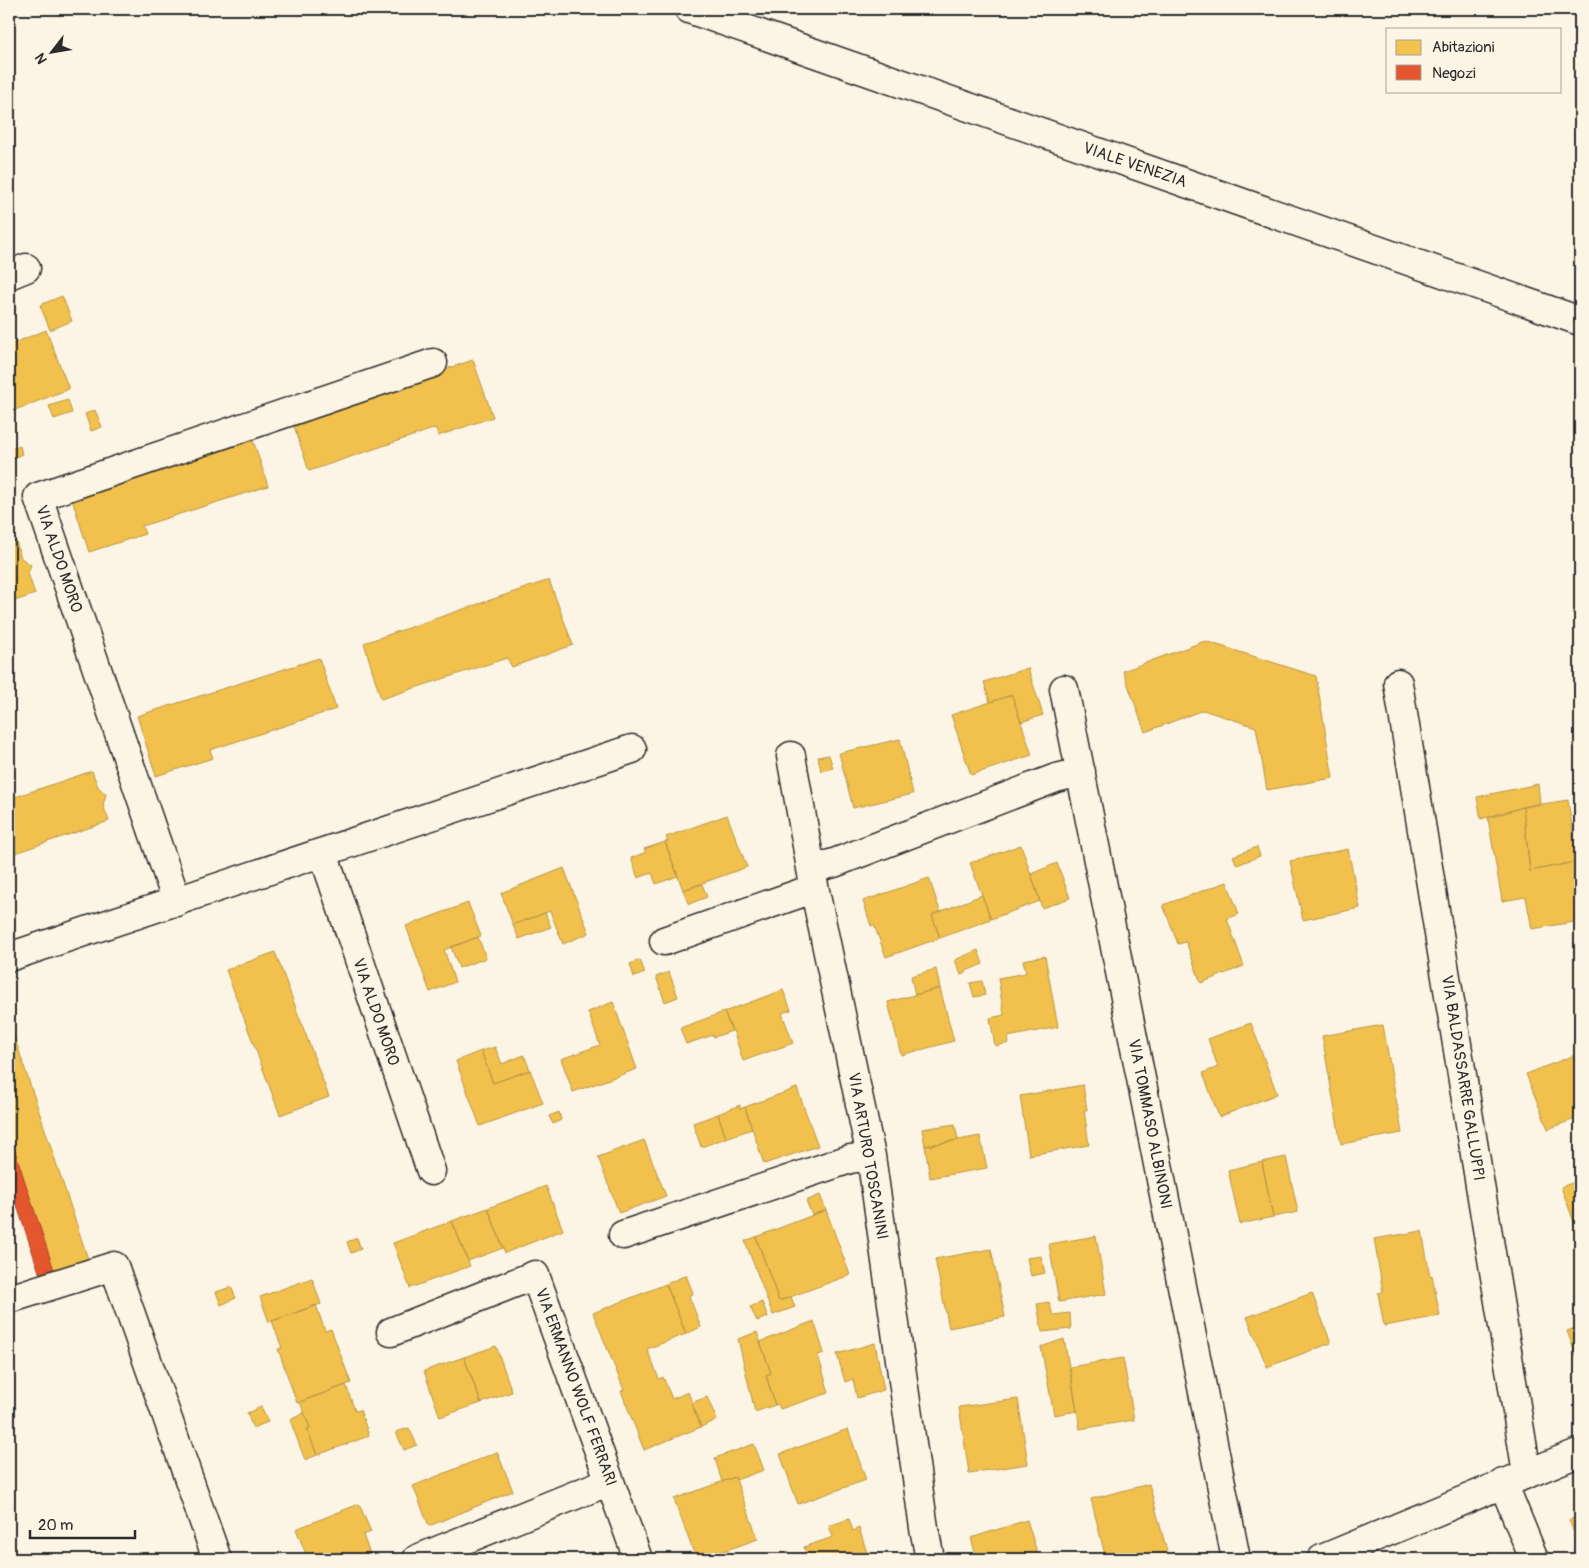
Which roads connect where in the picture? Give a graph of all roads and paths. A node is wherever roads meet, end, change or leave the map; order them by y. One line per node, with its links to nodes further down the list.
1 (689, 9): 2 (street, VIALE VENEZIA)
2 (1580, 321)
3 (434, 363): 11 (street, VIA ALDO MORO)
4 (1398, 683): 20 (street, VIA BALDASSARRE GALLUPPI)
5 (1064, 689): 8 (street, VIA TOMMASO ALBINONI)
6 (632, 749): 9 (street)
7 (792, 756): 10 (street, VIA ARTURO TOSCANINI)
8 (1081, 772): 10 (street); 26 (street, VIA TOMMASO ALBINONI)
9 (323, 853): 11 (street); 15 (street, VIA ALDO MORO)
10 (813, 880): 12 (street); 14 (street, VIA ARTURO TOSCANINI)
11 (177, 902): 13 (street)
12 (664, 940)
13 (9, 957)
14 (871, 1156): 16 (street); 25 (street, VIA ARTURO TOSCANINI)
15 (431, 1170)
16 (623, 1235)
17 (9, 1299): 22 (street)
18 (391, 1332): 21 (street, VIA ERMANNO WOLF FERRARI)
19 (1580, 1452): 20 (street)
20 (1515, 1478): 27 (street); 28 (street, VIA BALDASSARRE GALLUPPI)
21 (610, 1481): 23 (street); 24 (street, VIA ERMANNO WOLF FERRARI)
22 (217, 1559)
23 (417, 1559)
24 (638, 1559)
25 (930, 1559)
26 (1236, 1559)
27 (1322, 1559)
28 (1534, 1559)

